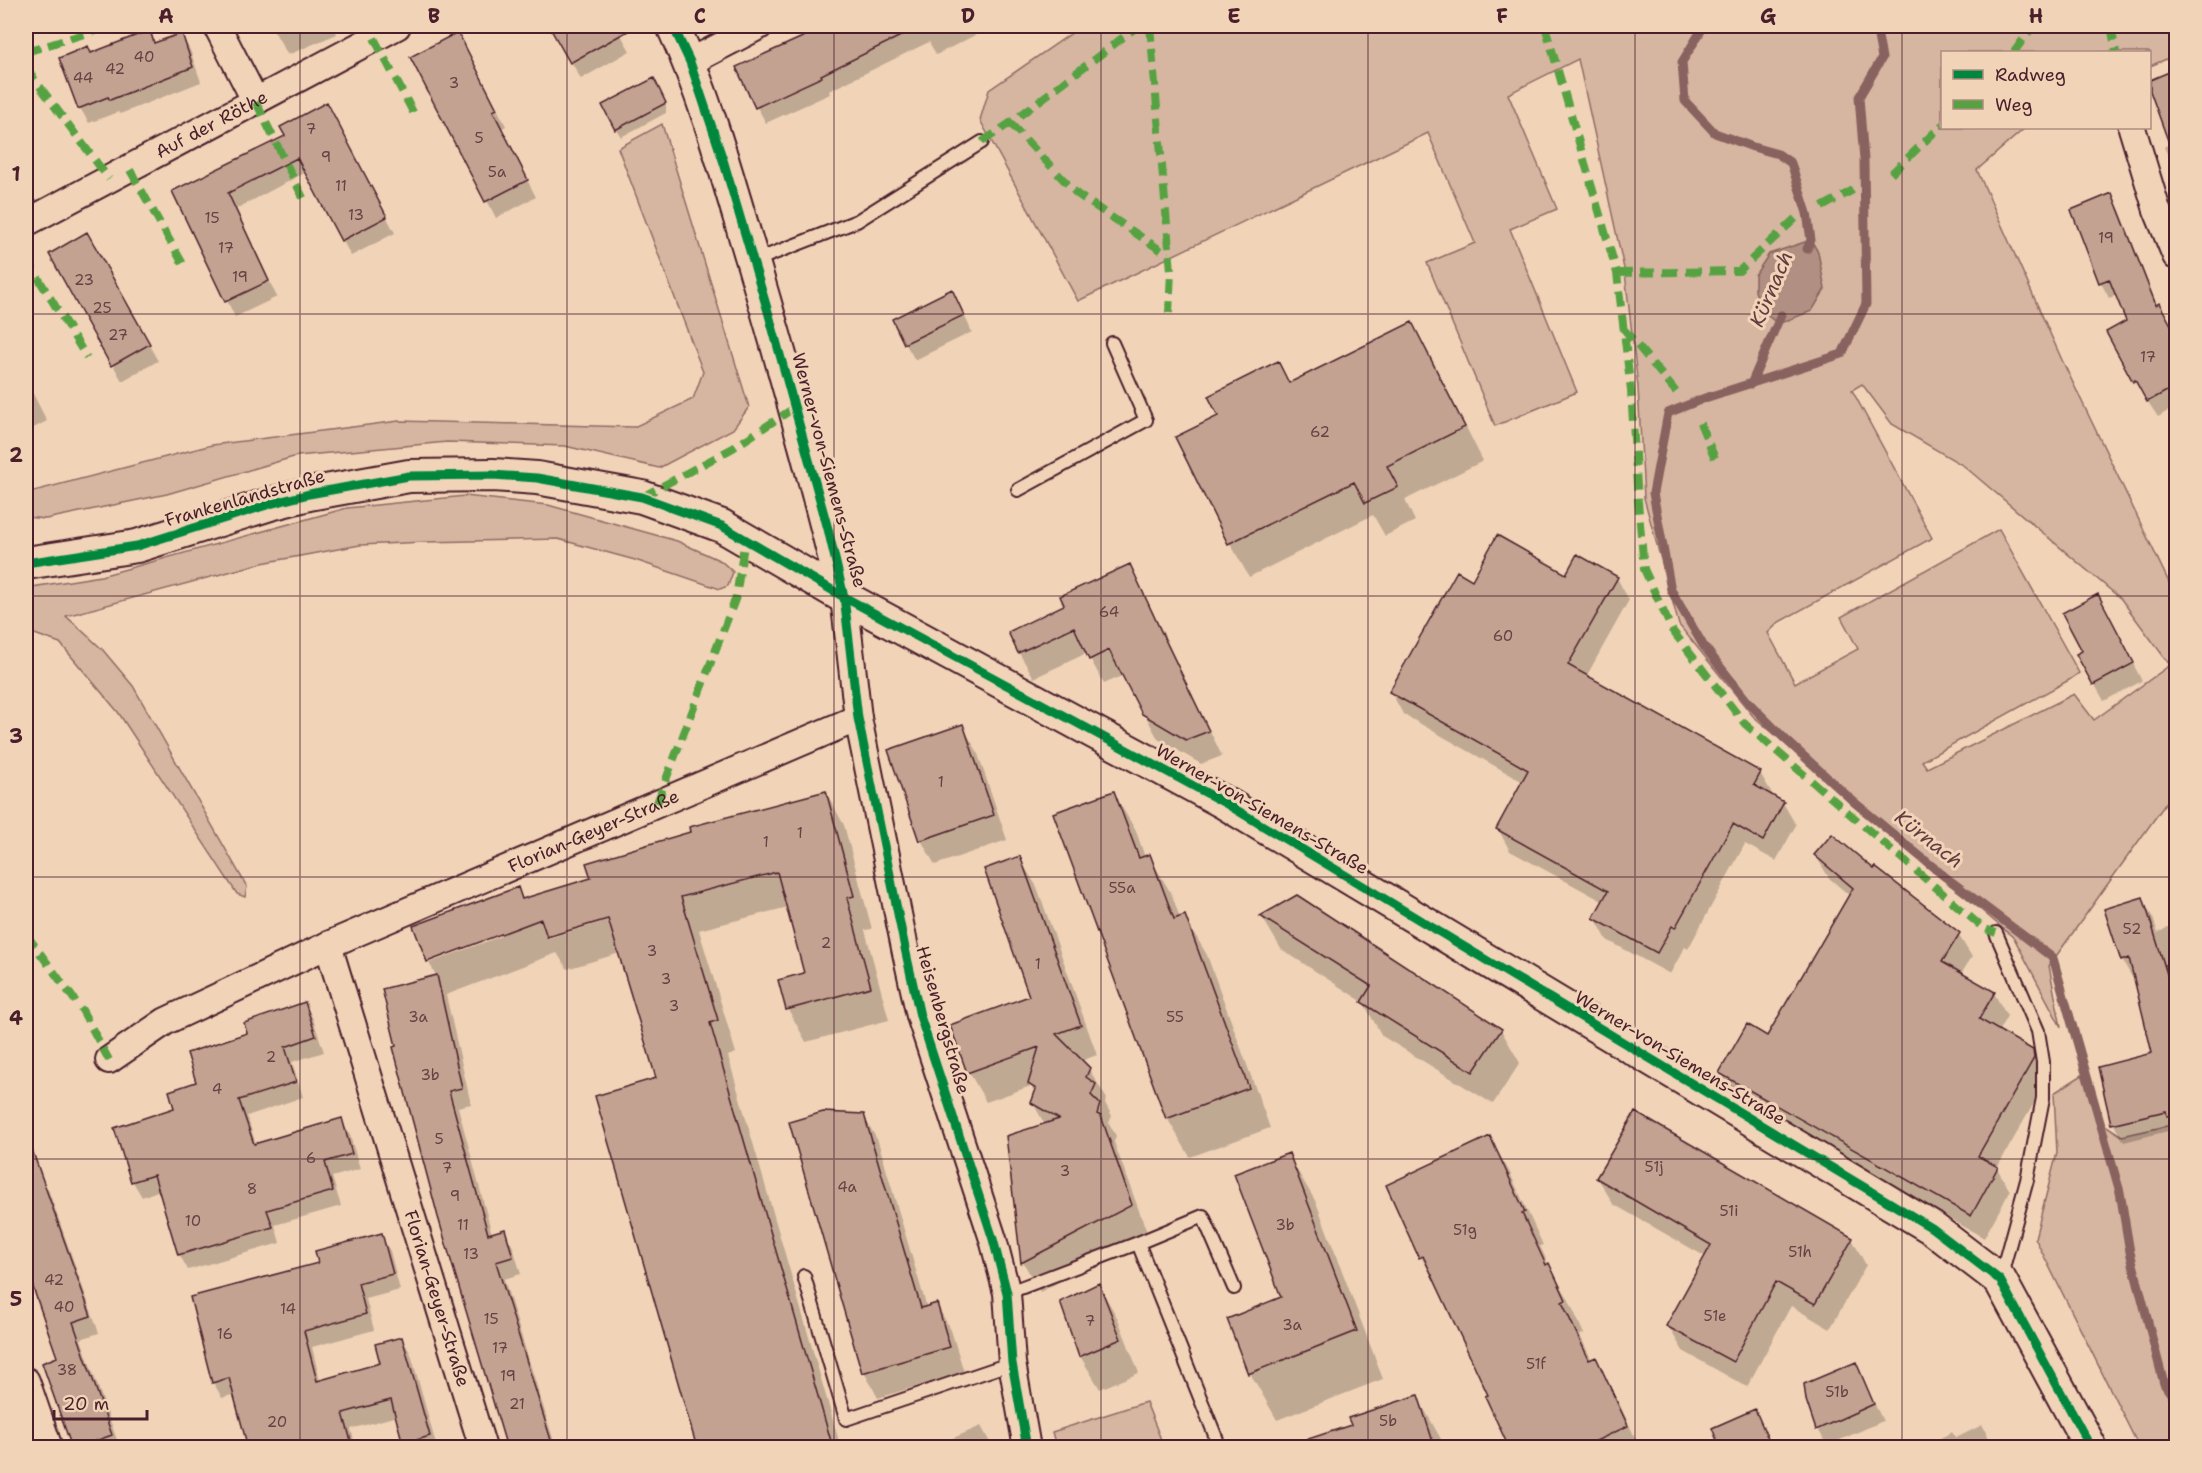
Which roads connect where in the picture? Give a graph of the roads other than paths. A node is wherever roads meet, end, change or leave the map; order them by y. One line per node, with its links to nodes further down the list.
1 (217, 26): 7 (street)
2 (397, 26): 5 (street, Auf der Röthe)
3 (673, 26): 6 (street, Werner-von-Siemens-Straße)
4 (759, 26): 6 (street)
5 (372, 32): 7 (street, Auf der Röthe)
6 (690, 63): 12 (street, Werner-von-Siemens-Straße)
7 (256, 102): 10 (street, Auf der Röthe)
8 (2133, 129): 11 (street)
9 (982, 142): 12 (lane)
10 (26, 224)
11 (2176, 256)
12 (753, 262): 16 (street, Werner-von-Siemens-Straße)
13 (1112, 343): 14 (lane)
14 (1018, 490)
15 (26, 563): 16 (street, Frankenlandstraße)
16 (844, 597): 17 (street, Heisenbergstraße); 23 (street, Werner-von-Siemens-Straße)
17 (858, 718): 19 (street, Florian-Geyer-Straße); 25 (street, Heisenbergstraße)
18 (1996, 933): 23 (lane)
19 (328, 945): 20 (street, Florian-Geyer-Straße); 30 (street, Florian-Geyer-Straße)
20 (109, 1060)
21 (1138, 1242): 24 (lane); 25 (lane); 28 (lane)
22 (804, 1276): 26 (lane)
23 (2000, 1280): 32 (street, Werner-von-Siemens-Straße)
24 (1234, 1288)
25 (1007, 1293): 26 (street, Heisenbergstraße)
26 (1012, 1364): 31 (street, Heisenbergstraße)
27 (26, 1381): 29 (street)
28 (1217, 1440)
29 (49, 1448)
30 (483, 1448)
31 (1027, 1448)
32 (2091, 1448)

